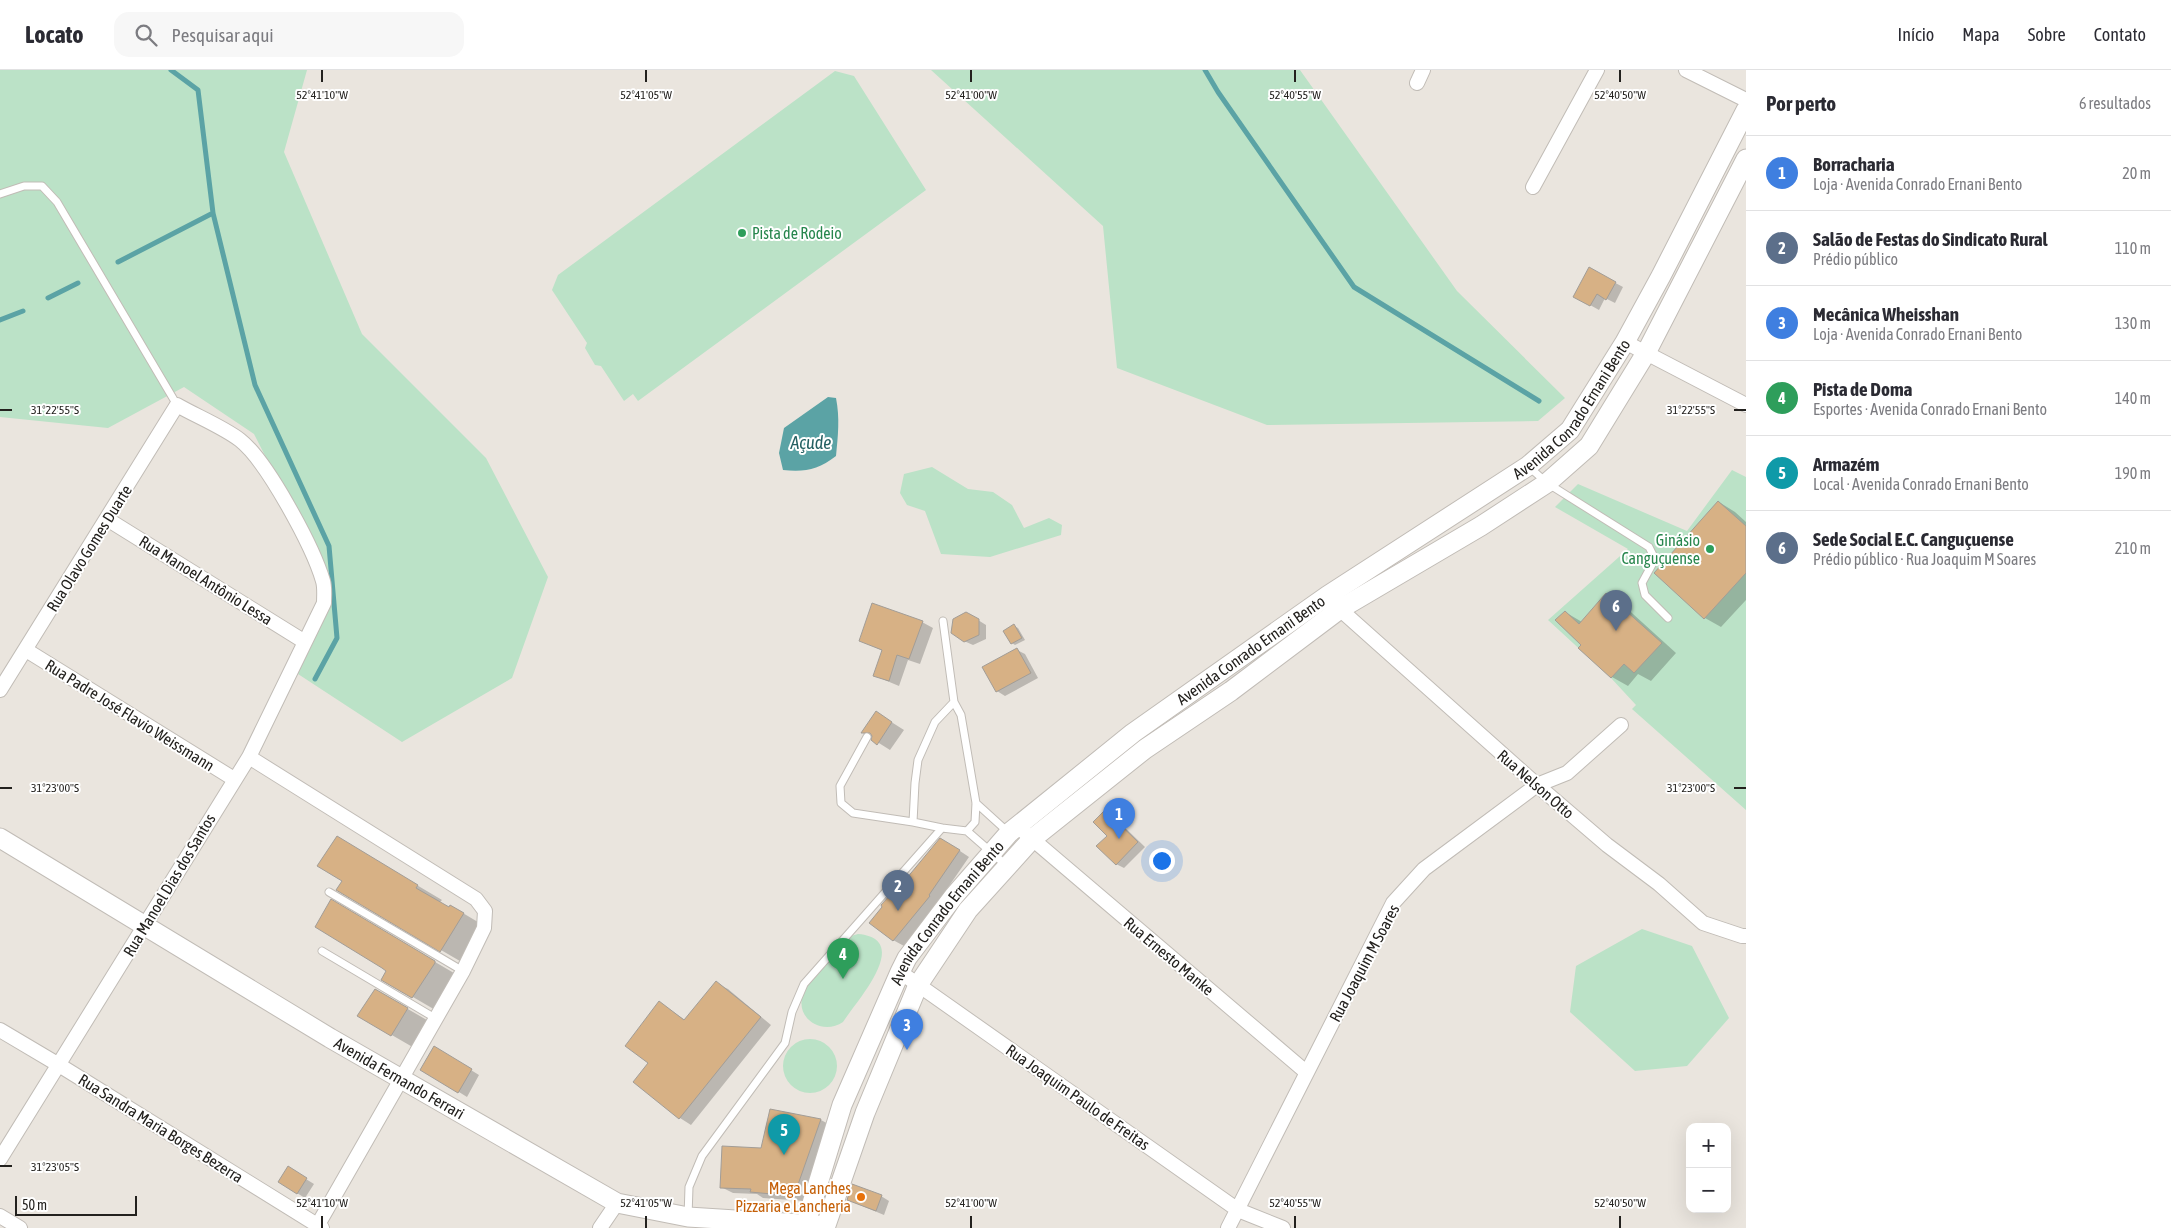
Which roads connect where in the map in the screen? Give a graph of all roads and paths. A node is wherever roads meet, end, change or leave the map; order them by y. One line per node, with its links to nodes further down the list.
1 (1423, 70): 4 (street)
2 (1597, 70): 8 (street)
3 (1686, 70): 5 (street)
4 (1416, 83)
5 (1746, 100)
6 (1746, 110): 10 (street, Avenida Conrado Ernani Bento)
7 (1746, 159): 11 (street, Avenida Conrado Ernani Bento)
8 (1533, 187)
9 (0, 194): 12 (lane)
10 (1625, 342): 11 (street); 14 (street, Avenida Conrado Ernani Bento)
11 (1646, 353): 13 (street); 15 (street, Avenida Conrado Ernani Bento)
12 (177, 405): 16 (street, Rua Olavo Gomes Duarte); 21 (street, Rua Manoel Dias dos Santos)
13 (1746, 405)
14 (1528, 466): 15 (lane); 17 (street, Avenida Conrado Ernani Bento)
15 (1547, 483): 18 (street, Avenida Conrado Ernani Bento); 19 (lane)
16 (107, 518): 21 (street, Rua Manoel Antônio Lessa); 22 (street, Rua Olavo Gomes Duarte)
17 (1327, 596): 18 (street, Rua Nelson Otto); 26 (street, Avenida Conrado Ernani Bento)
18 (1340, 610): 28 (street, Avenida Conrado Ernani Bento); 31 (street, Rua Nelson Otto)
19 (1668, 618)
20 (944, 621): 24 (lane)
21 (304, 642): 29 (street, Rua Manoel Dias dos Santos)
22 (26, 650): 23 (street, Rua Olavo Gomes Duarte); 30 (street, Rua Padre José Flavio Weissmann)
23 (0, 690)
24 (954, 702): 32 (lane); 33 (lane)
25 (1621, 725): 31 (street, Rua Joaquim M Soares)
26 (1133, 733): 28 (street); 35 (street, Avenida Conrado Ernani Bento)
27 (867, 737): 33 (lane)
28 (1145, 749): 38 (street, Avenida Conrado Ernani Bento)
29 (249, 757): 30 (street, Rua Manoel Dias dos Santos); 45 (street)
30 (234, 779): 42 (street, Rua Manoel Dias dos Santos)
31 (1537, 785): 43 (street, Rua Nelson Otto); 51 (street, Rua Joaquim M Soares)
32 (976, 803): 35 (lane); 36 (lane)
33 (913, 822): 34 (lane)
34 (942, 828): 36 (lane); 59 (lane)
35 (1013, 829): 38 (street, Rua Ernesto Manke); 39 (street, Avenida Conrado Ernani Bento)
36 (967, 831): 39 (lane)
37 (0, 838): 42 (street, Avenida Fernando Ferrari)
38 (1032, 839): 40 (street, Avenida Conrado Ernani Bento); 51 (street, Rua Ernesto Manke)
39 (992, 853): 40 (lane); 46 (street, Avenida Conrado Ernani Bento)
40 (1008, 866): 47 (street, Avenida Conrado Ernani Bento)
41 (329, 892): 45 (lane)
42 (145, 925): 50 (street, Rua Manoel Dias dos Santos); 52 (street, Avenida Fernando Ferrari)
43 (1746, 936)
44 (322, 951): 48 (lane)
45 (463, 971): 48 (street)
46 (900, 972): 47 (street, Rua Joaquim Paulo de Freitas); 53 (street, Avenida Conrado Ernani Bento)
47 (918, 985): 54 (street, Avenida Conrado Ernani Bento); 57 (street, Rua Joaquim Paulo de Freitas)
48 (435, 1018): 52 (street)
49 (0, 1030): 50 (street, Rua Sandra Maria Borges Bezerra)
50 (59, 1064): 55 (street, Rua Manoel Dias dos Santos); 61 (street, Rua Sandra Maria Borges Bezerra)
51 (1306, 1072): 57 (street, Rua Joaquim M Soares)
52 (402, 1079): 56 (street, Avenida Fernando Ferrari); 61 (street)
53 (842, 1105): 54 (street); 60 (street, Avenida Conrado Ernani Bento)
54 (864, 1113): 60 (street, Avenida Conrado Ernani Bento)
55 (0, 1159)
56 (617, 1203): 59 (street, Avenida Fernando Ferrari); 63 (street)
57 (1238, 1210): 64 (street, Rua Joaquim M Soares); 65 (street, Rua Joaquim Paulo de Freitas)
58 (0, 1216): 62 (street)
59 (688, 1217): 60 (street, Avenida Fernando Ferrari)
60 (819, 1226)
61 (319, 1227)
62 (20, 1228)
63 (600, 1228)
64 (1228, 1228)
65 (1283, 1228)

